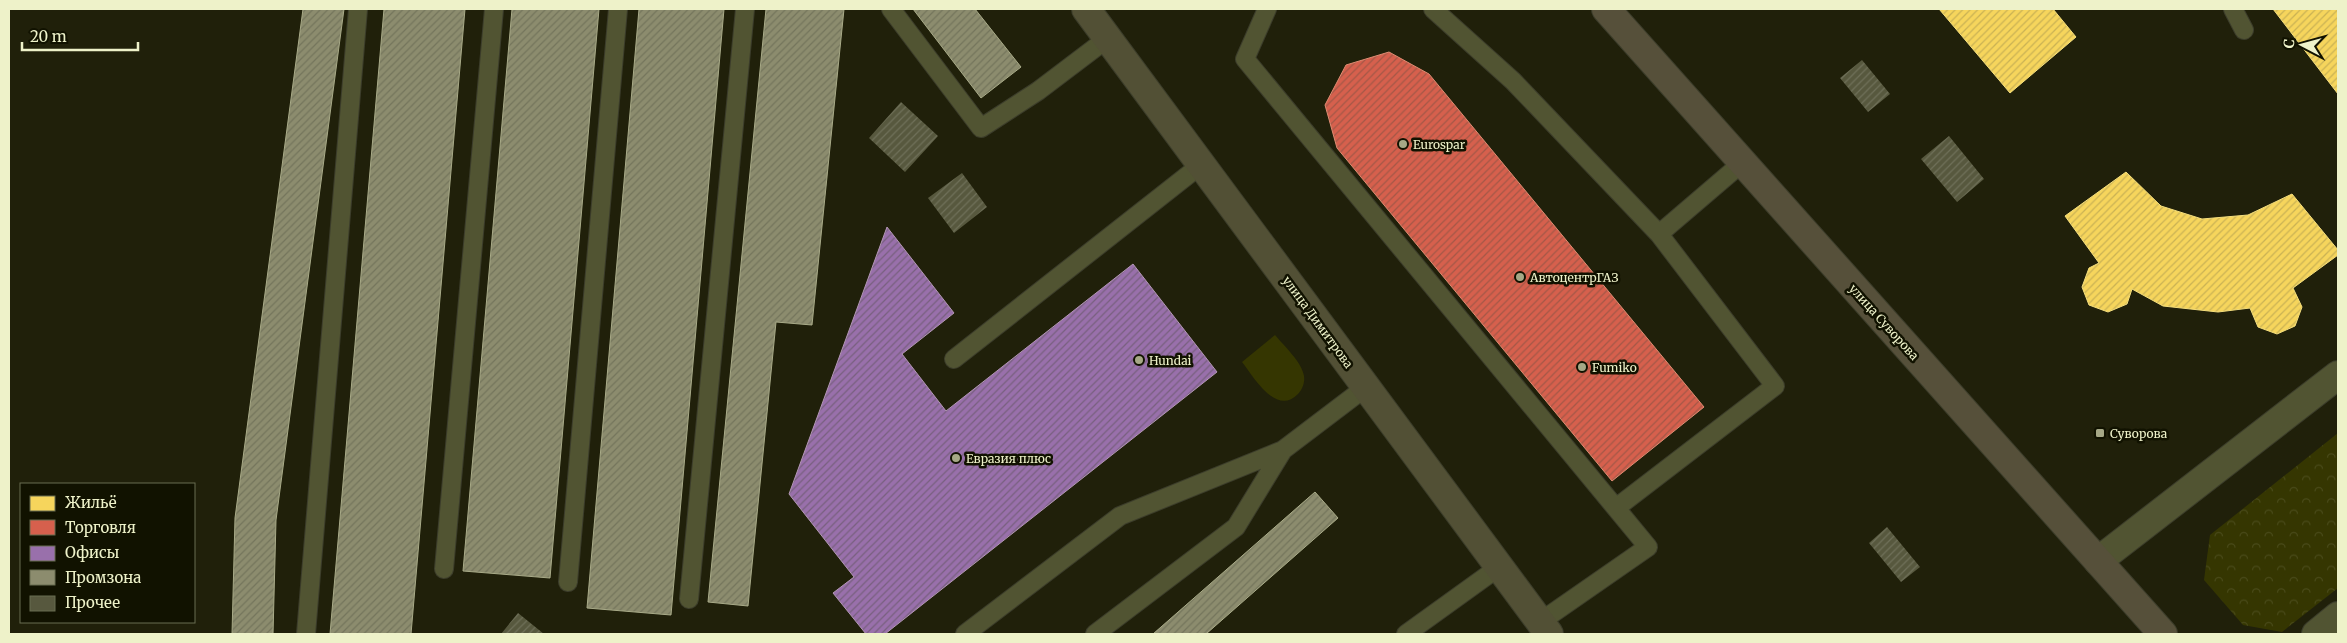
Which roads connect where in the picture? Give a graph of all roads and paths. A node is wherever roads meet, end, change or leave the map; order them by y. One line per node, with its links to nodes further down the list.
1 (358, 9): 28 (lane)
2 (494, 9): 23 (lane)
3 (618, 9): 24 (lane)
4 (745, 9): 25 (lane)
5 (891, 9): 12 (lane)
6 (1086, 9): 12 (main road, улица Димитрова)
7 (1267, 9): 20 (lane)
8 (1433, 9): 15 (lane)
9 (1606, 9): 14 (main road, улица Суворова)
10 (2233, 9): 11 (lane)
11 (2244, 30)
12 (1108, 38): 13 (main road, улица Димитрова)
13 (1202, 164): 16 (lane); 18 (main road, улица Димитрова)
14 (1742, 164): 15 (lane); 21 (main road, улица Суворова)
15 (1660, 234): 20 (lane)
16 (954, 359)
17 (2338, 376): 21 (street)
18 (1366, 387): 19 (lane); 22 (main road, улица Димитрова)
19 (1283, 450): 29 (lane); 30 (lane)
20 (1616, 508): 27 (lane)
21 (2098, 561): 32 (main road, улица Суворова)
22 (1499, 567): 27 (main road, улица Димитрова); 31 (lane)
23 (444, 569)
24 (568, 582)
25 (689, 599)
26 (2338, 616): 33 (street)
27 (1544, 628)
28 (306, 634)
29 (965, 634)
30 (1095, 634)
31 (1406, 634)
32 (2164, 634)
33 (2316, 634)

